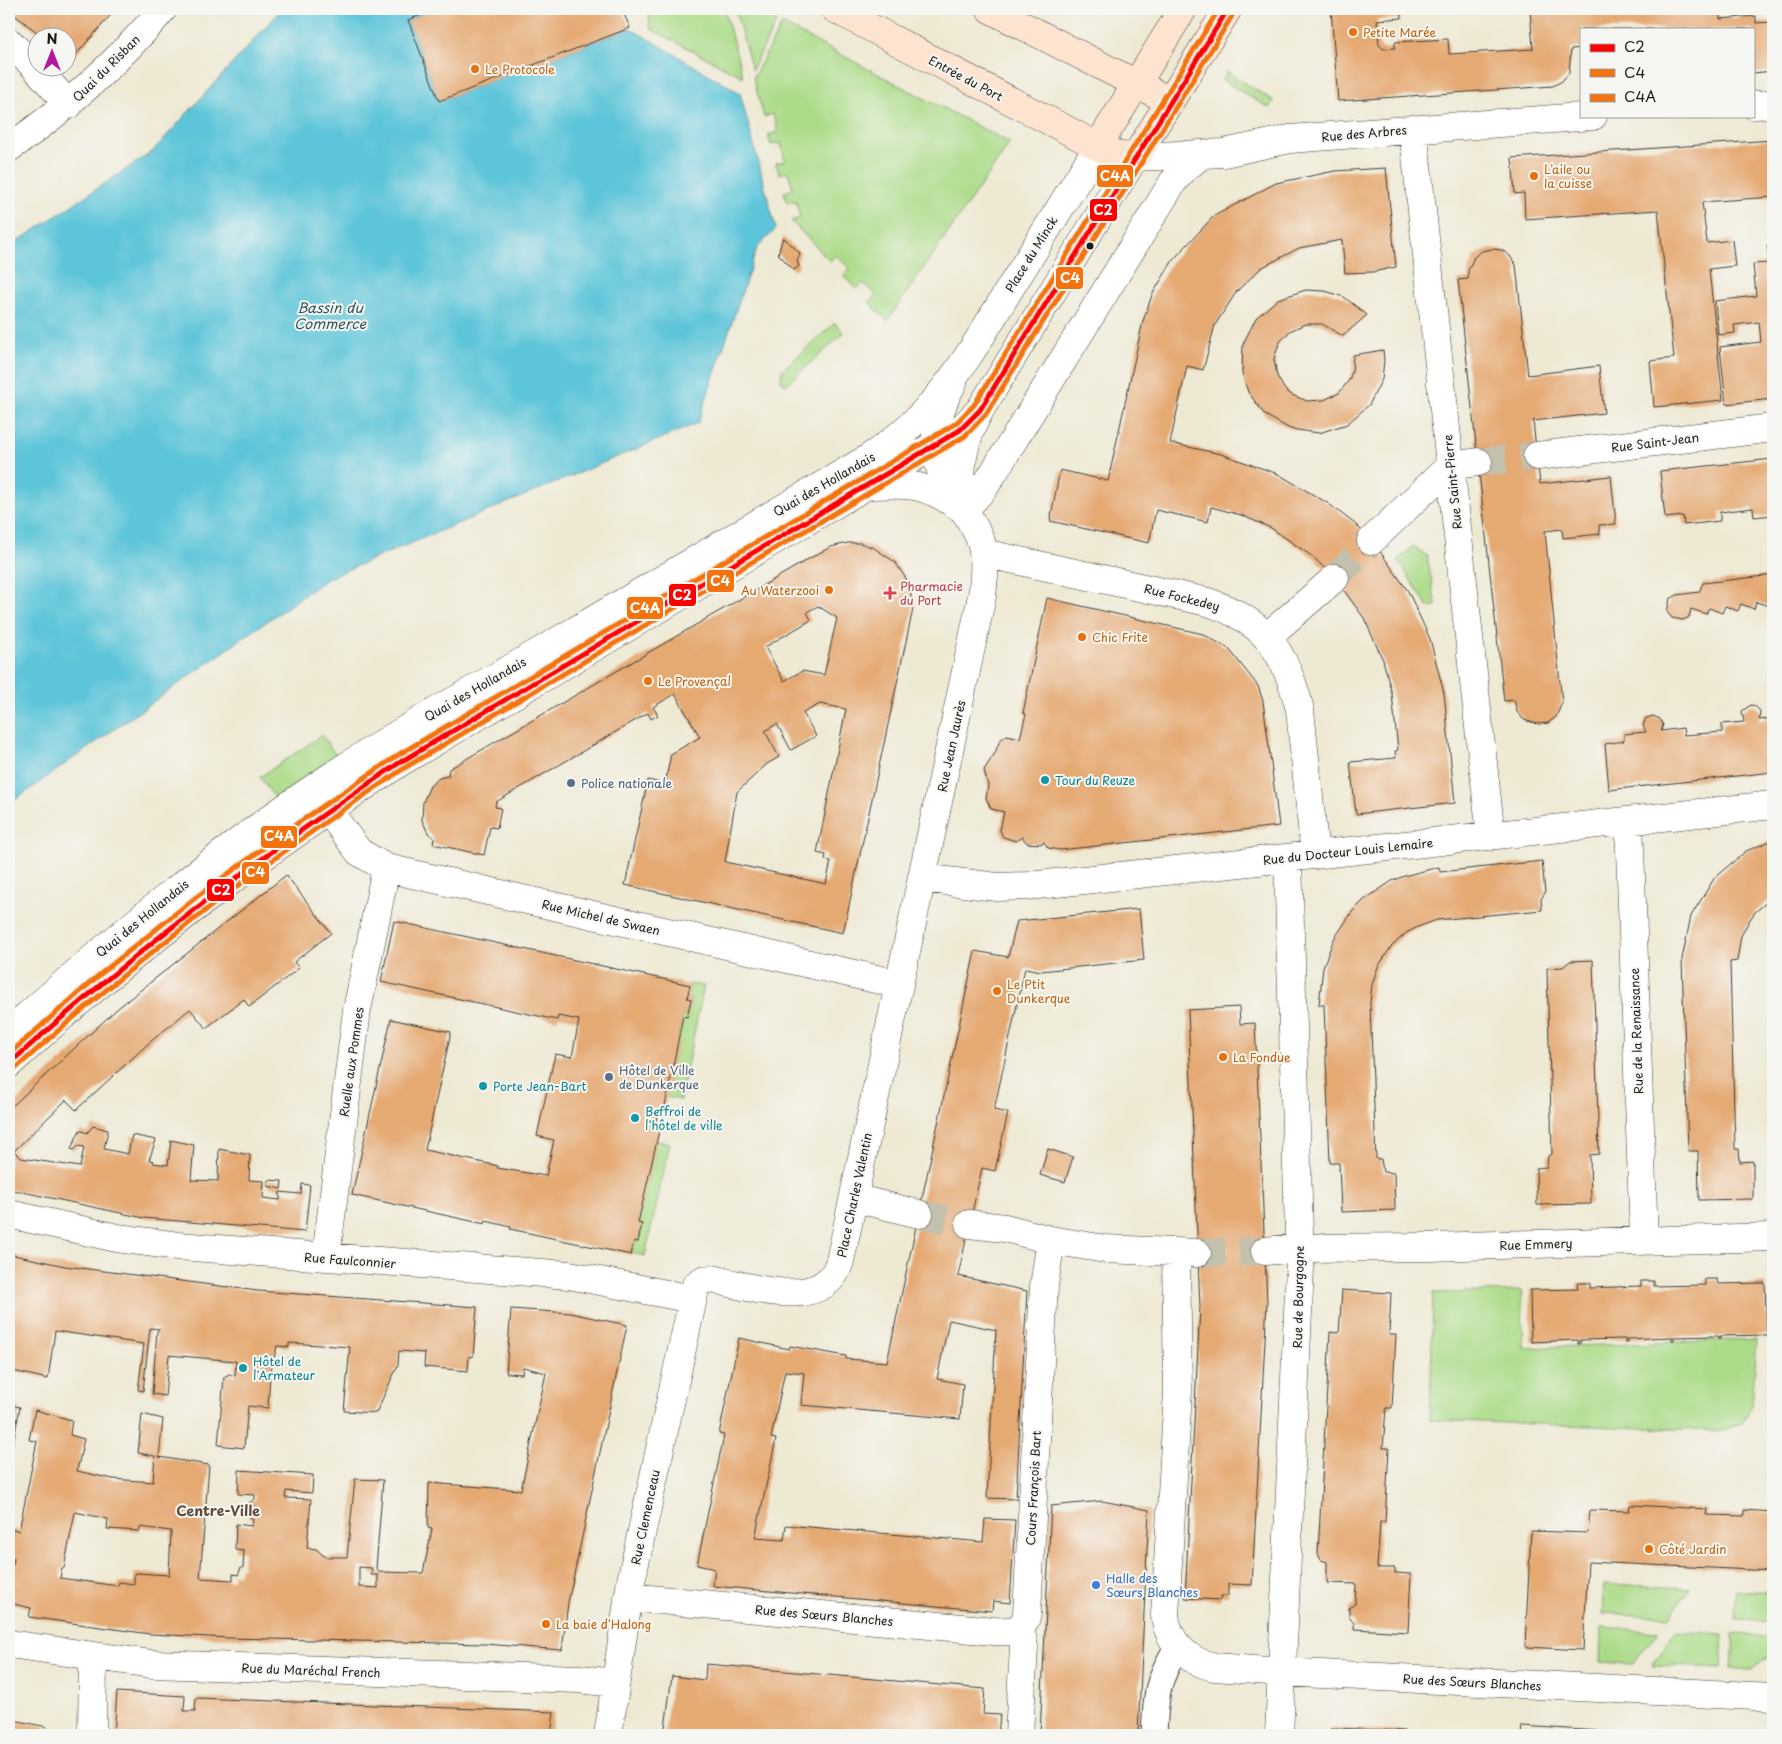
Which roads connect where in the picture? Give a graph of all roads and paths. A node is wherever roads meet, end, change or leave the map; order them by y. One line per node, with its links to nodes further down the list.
1 (163, 9): 10 (street, Quai du Risban)
2 (835, 9): 14 (main road, Entrée du Port)
3 (990, 9): 7 (main road)
4 (1183, 9): 7 (main road, Place du Minck)
5 (1228, 9): 8 (main road)
6 (9, 42): 10 (street)
7 (1137, 84): 8 (main road); 14 (main road, Place du Minck)
8 (1170, 101): 17 (main road)
9 (1773, 104): 11 (street)
10 (68, 105): 15 (street, Quai du Risban)
11 (1754, 105)
12 (1580, 117): 13 (street, Rue des Arbres)
13 (1413, 129): 16 (street, Rue des Arbres); 24 (street, Rue Saint-Pierre)
14 (1098, 146): 17 (main road, Entrée du Port); 18 (street, Place du Minck)
15 (9, 148)
16 (1203, 154): 17 (street, Rue des Arbres); 26 (street)
17 (1135, 157): 19 (street)
18 (959, 373): 21 (street, Place du Minck); 31 (street, Quai des Hollandais)
19 (980, 410): 21 (street, Quai des Hollandais); 26 (street)
20 (1773, 428): 22 (street, Rue Saint-Jean)
21 (936, 446): 25 (street, Quai des Hollandais); 26 (street, Place du Minck)
22 (1537, 456)
23 (1478, 462): 24 (street)
24 (1450, 466): 27 (street); 34 (street, Rue Saint-Pierre)
25 (870, 485): 26 (street); 31 (street, Quai des Hollandais)
26 (964, 510): 28 (street, Rue Jean Jaurès)
27 (1372, 541)
28 (983, 552): 30 (street, Rue Fockedey); 38 (street, Rue Jean Jaurès)
29 (1335, 578): 30 (street)
30 (1268, 636): 35 (street, Rue Fockedey)
31 (321, 799): 37 (street, Rue Michel de Swaen); 40 (street, Quai des Hollandais); 41 (street, Quai des Hollandais)
32 (1773, 805): 33 (street, Rue du Docteur Louis Lemaire)
33 (1629, 821): 34 (street, Rue du Docteur Louis Lemaire); 48 (street, Rue de la Renaissance)
34 (1491, 836): 35 (street, Rue du Docteur Louis Lemaire)
35 (1315, 855): 36 (street, Rue du Docteur Louis Lemaire)
36 (1288, 858): 38 (street, Rue du Docteur Louis Lemaire); 49 (street, Rue de Bourgogne)
37 (386, 868): 39 (street, Rue Michel de Swaen); 51 (street, Ruelle aux Pommes)
38 (922, 878): 39 (street, Rue Jean Jaurès)
39 (898, 984): 42 (street, Place Charles Valentin)
40 (9, 1032)
41 (9, 1064)
42 (854, 1198): 44 (street); 52 (street, Place Charles Valentin)
43 (9, 1214): 51 (street, Rue Faulconnier)
44 (918, 1214)
45 (969, 1224): 47 (street)
46 (1773, 1237): 48 (street, Rue Emmery)
47 (1051, 1240): 54 (street, Cours François Bart); 56 (street)
48 (1644, 1240): 49 (street, Rue Emmery)
49 (1300, 1248): 50 (street); 58 (street, Rue de Bourgogne)
50 (1265, 1251)
51 (326, 1257): 52 (street, Rue Faulconnier)
52 (692, 1300): 53 (street, Rue Clemenceau)
53 (628, 1597): 54 (street, Rue des Sœurs Blanches); 59 (street, Rue Clemenceau)
54 (1020, 1628): 63 (street, Cours François Bart)
55 (9, 1644): 57 (street, Rue du Maréchal French)
56 (1178, 1646): 58 (street, Rue des Sœurs Blanches); 64 (street)
57 (93, 1657): 59 (street, Rue du Maréchal French); 61 (street)
58 (1282, 1672): 60 (street, Rue des Sœurs Blanches); 65 (street, Rue de Bourgogne)
59 (615, 1683): 62 (street, Rue Clemenceau)
60 (1773, 1697)
61 (92, 1735)
62 (608, 1735)
63 (1019, 1735)
64 (1154, 1735)
65 (1279, 1735)

